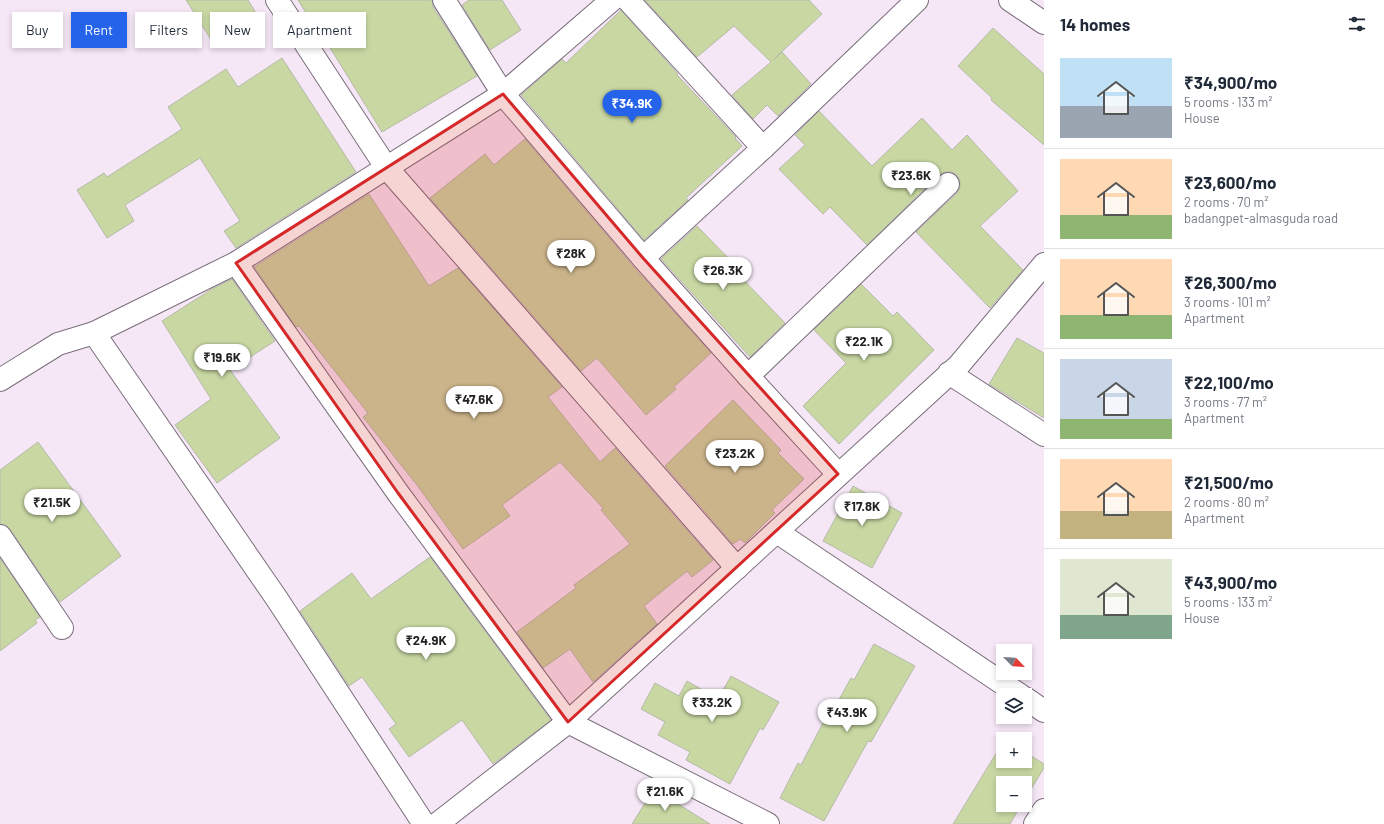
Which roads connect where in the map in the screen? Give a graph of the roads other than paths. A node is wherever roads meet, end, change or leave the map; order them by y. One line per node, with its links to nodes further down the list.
1 (277, 0): 10 (street)
2 (444, 0): 8 (street)
3 (612, 0): 8 (street)
4 (628, 0): 9 (street)
5 (917, 0): 9 (street)
6 (1010, 0): 7 (street)
7 (1044, 24)
8 (503, 94): 10 (street); 12 (street)
9 (763, 148): 12 (street)
10 (386, 167): 13 (street); 23 (street)
11 (948, 184): 17 (street)
12 (643, 258): 17 (street)
13 (236, 263): 15 (street); 28 (street)
14 (1042, 271): 16 (street)
15 (94, 332): 18 (street); 30 (street)
16 (949, 373): 19 (street); 20 (street)
17 (748, 376): 20 (street)
18 (0, 380)
19 (1044, 435)
20 (838, 474): 21 (street)
21 (778, 532): 23 (street); 25 (street)
22 (0, 536): 24 (street)
23 (737, 568): 28 (street)
24 (62, 628)
25 (1010, 688)
26 (1032, 703): 27 (street)
27 (1044, 711)
28 (568, 722): 31 (street); 32 (street)
29 (1044, 810): 33 (street)
30 (424, 824)
31 (437, 824)
32 (768, 824)
33 (1034, 824)

